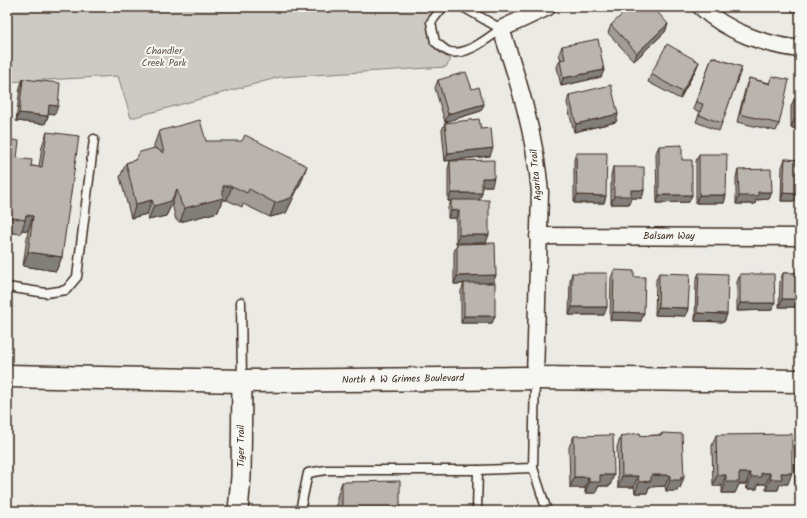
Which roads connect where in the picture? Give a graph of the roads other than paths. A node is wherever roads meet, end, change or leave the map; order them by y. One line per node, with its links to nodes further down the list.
1 (443, 7): 5 (lane)
2 (463, 7): 5 (lane)
3 (548, 7): 5 (street)
4 (701, 7): 6 (street)
5 (501, 29): 8 (street, Agarita Trail)
6 (800, 49)
7 (94, 139): 10 (lane)
8 (538, 236): 9 (street, Balsam Way); 13 (street, Agarita Trail)
9 (800, 237)
10 (7, 287)
11 (241, 302): 14 (lane)
12 (7, 376): 14 (main road, North A W Grimes Boulevard)
13 (535, 378): 14 (main road, North A W Grimes Boulevard); 15 (main road, North A W Grimes Boulevard); 16 (lane)
14 (242, 381): 18 (street, Tiger Trail)
15 (800, 381)
16 (533, 468): 17 (lane); 21 (lane)
17 (478, 470): 19 (lane); 20 (lane)
18 (238, 511)
19 (300, 511)
20 (477, 511)
21 (547, 511)

